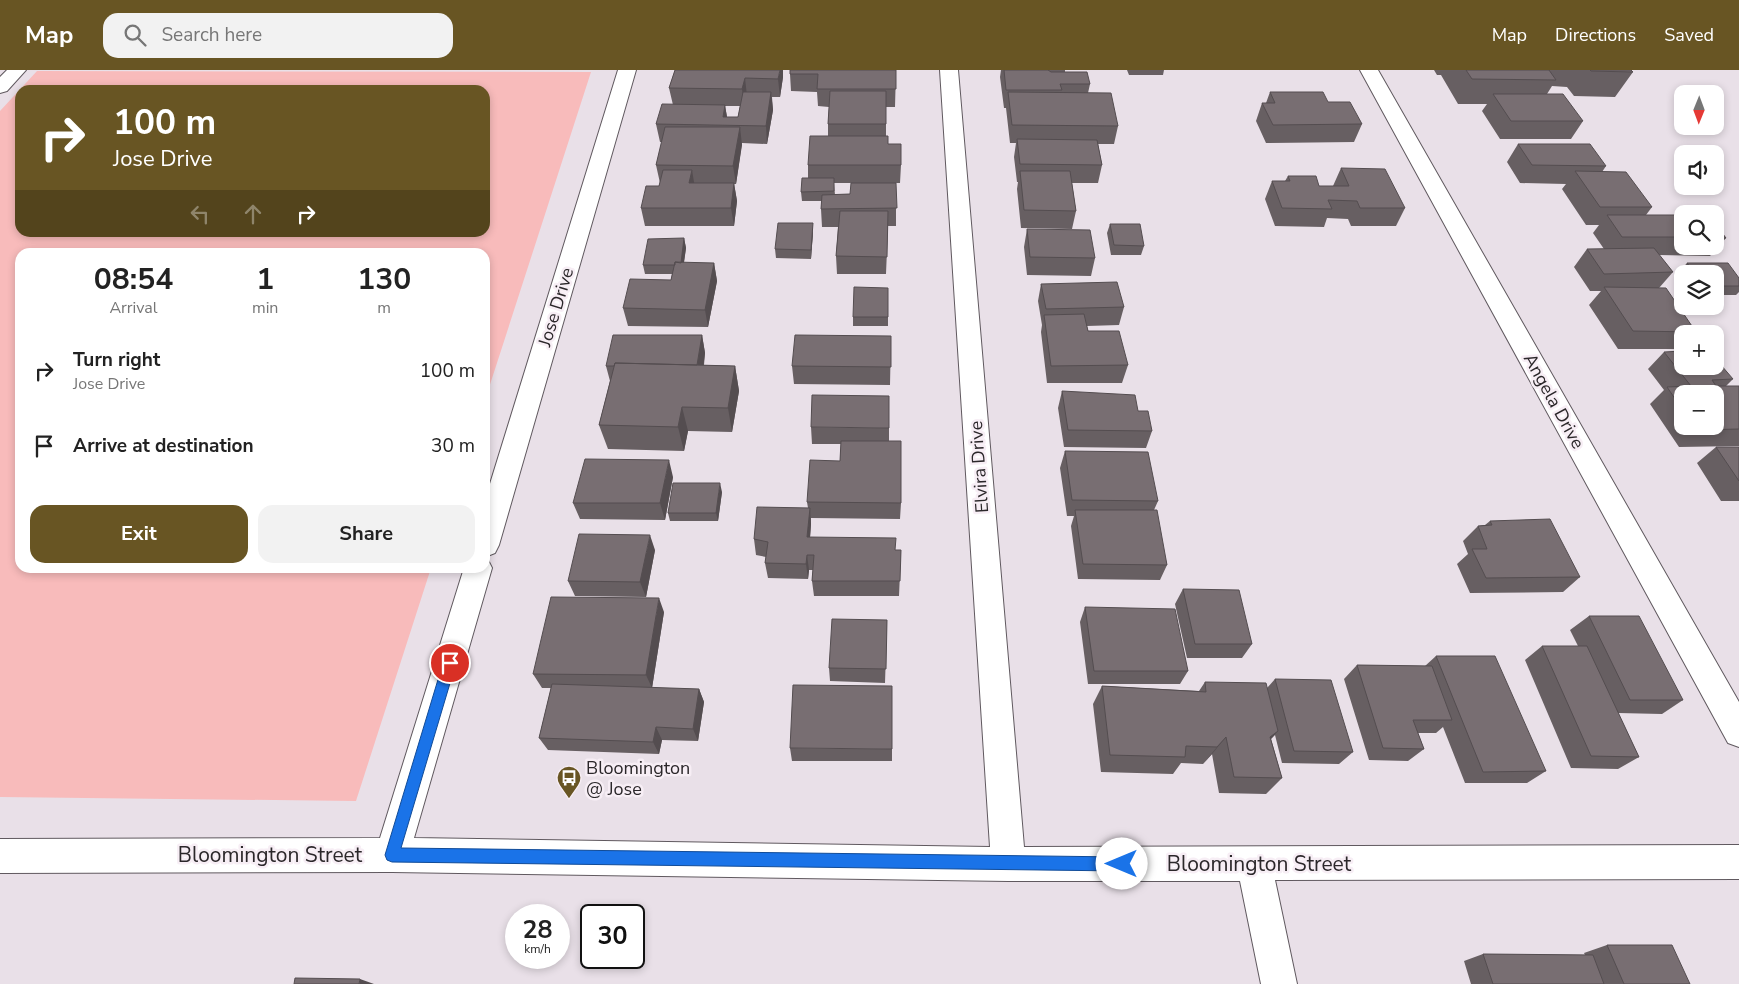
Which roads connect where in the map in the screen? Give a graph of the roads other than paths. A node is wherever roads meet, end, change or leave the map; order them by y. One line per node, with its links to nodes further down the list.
1 (17, 70): 5 (street)
2 (627, 70): 6 (street, Jose Drive)
3 (949, 70): 12 (street, Elvira Drive)
4 (1369, 70): 8 (street, Angela Drive)
5 (0, 87)
6 (490, 528)
7 (477, 573): 9 (street)
8 (1739, 732)
9 (392, 855): 10 (street, Bloomington Street); 12 (street, Bloomington Street)
10 (0, 856)
11 (1739, 862): 13 (street, Bloomington Street)
12 (1008, 864): 13 (street, Bloomington Street)
13 (1254, 864): 14 (street)
14 (1279, 984)

